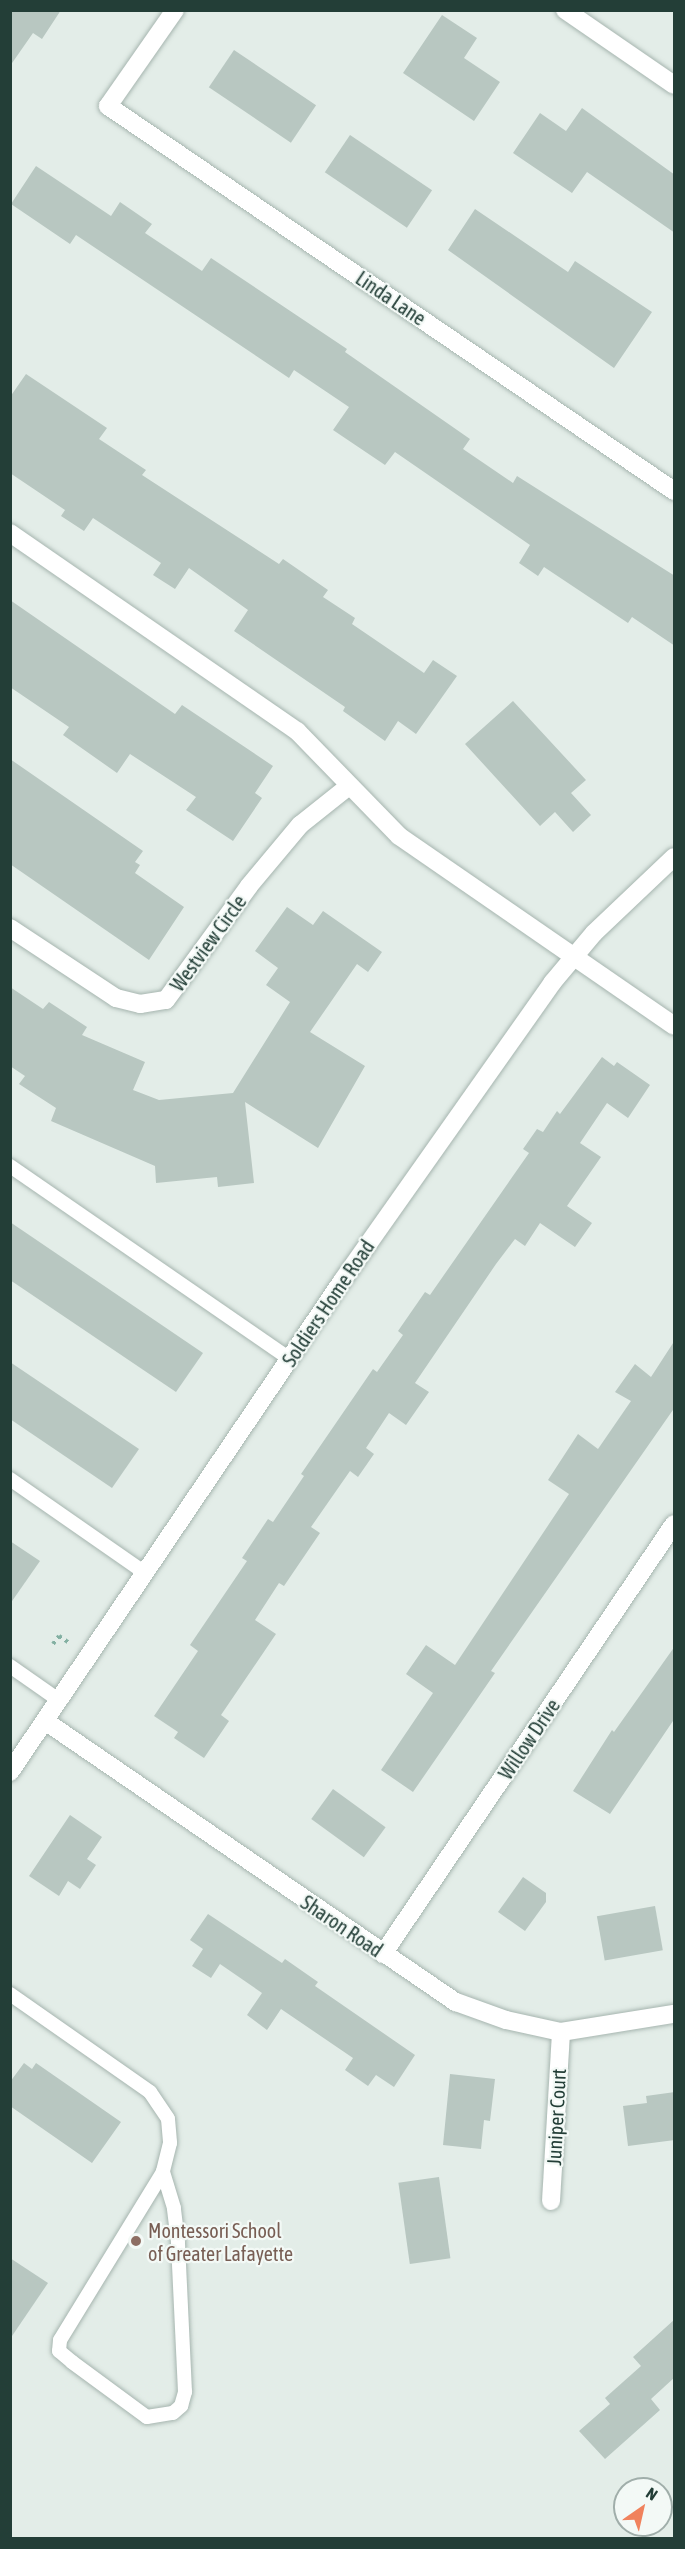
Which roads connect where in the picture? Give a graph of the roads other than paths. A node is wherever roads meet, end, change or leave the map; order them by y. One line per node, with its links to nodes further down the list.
1 (174, 10): 4 (street, Linda Lane)
2 (565, 10): 3 (street)
3 (675, 85)
4 (675, 491)
5 (10, 533): 6 (street)
6 (350, 786): 8 (street, Westview Circle); 9 (street)
7 (675, 857): 9 (street, Soldiers Home Road)
8 (10, 928)
9 (573, 957): 10 (street); 12 (street, Soldiers Home Road)
10 (675, 1026)
11 (10, 1166): 12 (lane)
12 (290, 1359): 15 (street, Soldiers Home Road)
13 (10, 1479): 15 (lane)
14 (675, 1524): 20 (street, Willow Drive)
15 (145, 1573): 17 (street, Soldiers Home Road)
16 (10, 1666): 17 (lane)
17 (60, 1701): 18 (street, Soldiers Home Road)
18 (45, 1721): 19 (street, Soldiers Home Road); 20 (street, Sharon Road)
19 (10, 1772)
20 (383, 1954): 23 (street, Sharon Road)
21 (10, 1994): 24 (lane)
22 (675, 2014): 23 (street, Sharon Road)
23 (561, 2032): 25 (street, Juniper Court)
24 (163, 2172): 24 (lane)
25 (551, 2201)

